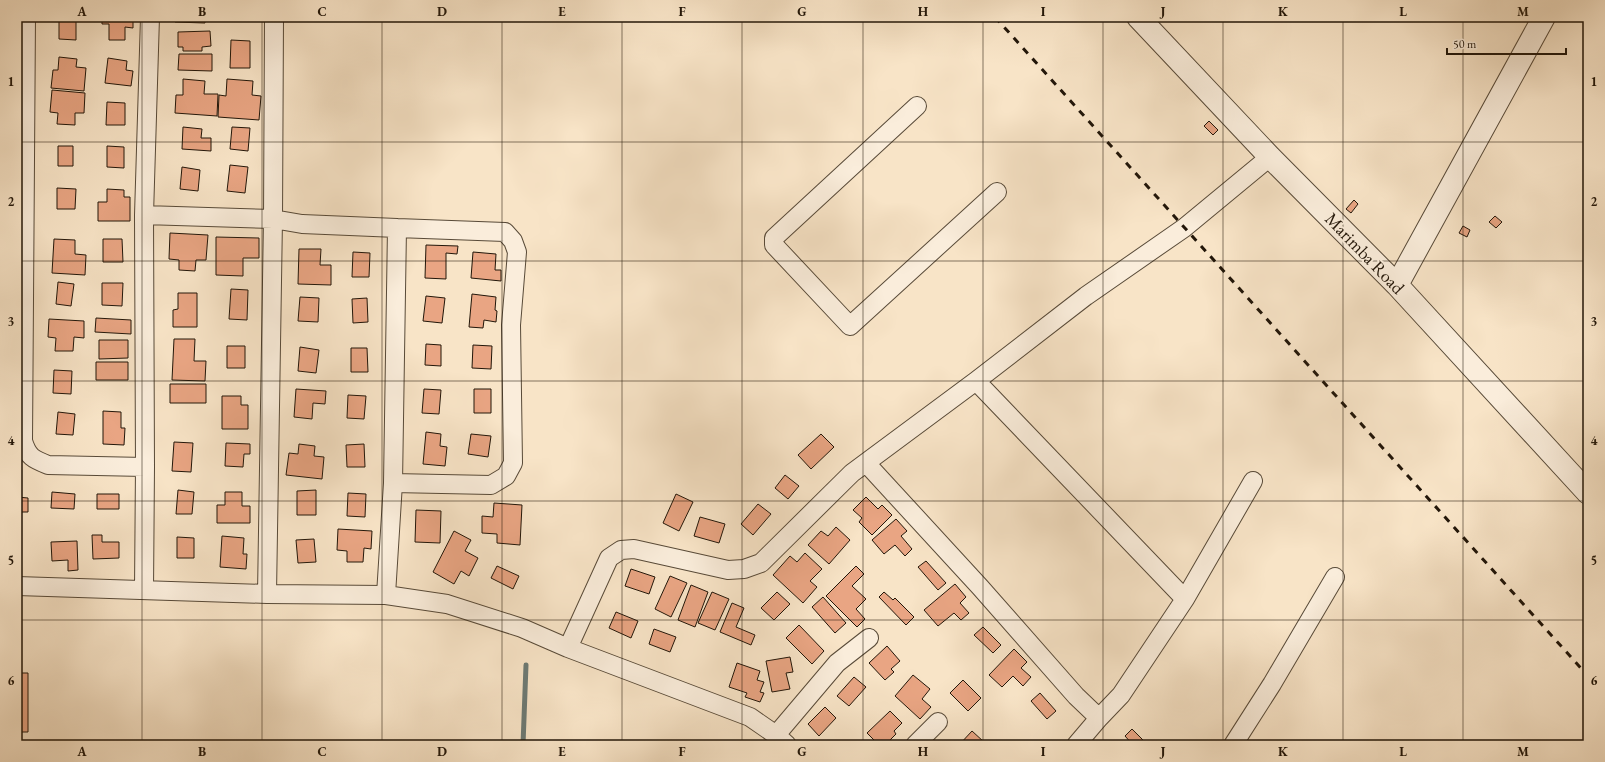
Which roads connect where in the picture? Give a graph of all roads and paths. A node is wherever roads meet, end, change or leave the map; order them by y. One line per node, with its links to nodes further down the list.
1 (26, 17): 15 (street)
2 (150, 17): 9 (street)
3 (274, 17): 10 (street)
4 (1138, 17): 7 (street, Marimba Road)
5 (1544, 17): 12 (street)
6 (917, 106): 8 (street)
7 (1270, 157): 12 (street, Marimba Road); 13 (street)
8 (997, 192)
9 (144, 215): 10 (street); 15 (street)
10 (273, 219): 11 (street); 22 (street)
11 (397, 228): 17 (street); 17 (street)
12 (1397, 285): 18 (street, Marimba Road)
13 (976, 381): 14 (street); 24 (street)
14 (866, 463): 26 (street); 27 (street)
15 (145, 468): 21 (street)
16 (1253, 480): 24 (street)
17 (393, 483): 23 (street)
18 (1588, 493)
19 (1335, 577): 32 (street)
20 (17, 586): 21 (street)
21 (144, 590): 22 (street)
22 (267, 594): 23 (street)
23 (386, 595): 26 (street)
24 (1185, 599): 27 (street)
25 (868, 638): 29 (street)
26 (568, 648): 29 (street)
27 (1099, 718): 31 (street)
28 (938, 722): 30 (street)
29 (781, 740)
30 (915, 745)
31 (1076, 745)
32 (1233, 745)

